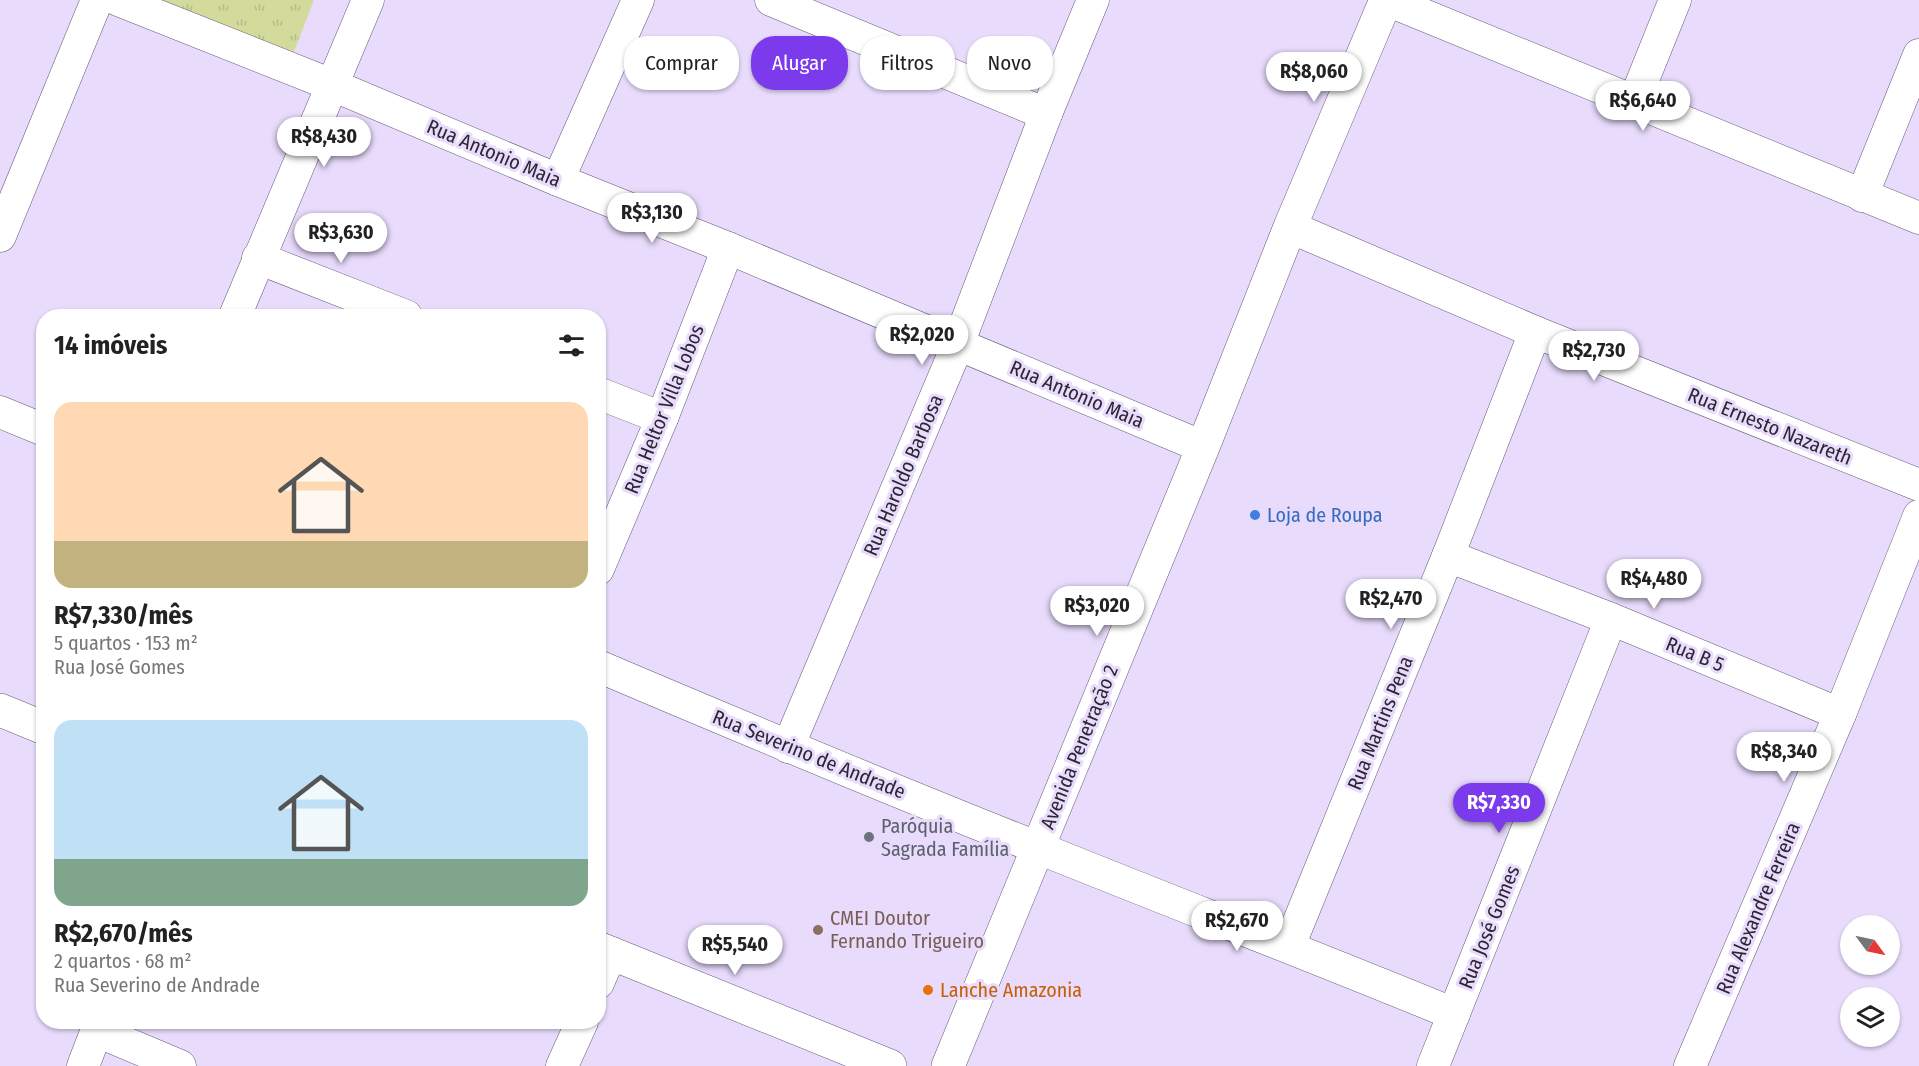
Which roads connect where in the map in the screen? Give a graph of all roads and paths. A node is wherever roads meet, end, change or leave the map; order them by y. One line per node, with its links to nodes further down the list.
1 (97, 0): 17 (street)
2 (118, 0): 11 (street, Rua Antonio Maia)
3 (368, 0): 11 (street)
4 (638, 0): 14 (street)
5 (771, 0): 9 (street)
6 (1093, 0): 13 (street, Rua Haroldo Barbosa)
7 (1386, 0): 12 (street); 18 (street, Avenida Penetração 2)
8 (1675, 0): 12 (street)
9 (822, 9): 13 (street)
10 (1919, 55): 15 (street)
11 (332, 85): 14 (street, Rua Antonio Maia); 20 (street)
12 (1634, 102): 15 (street)
13 (1046, 114): 24 (street, Rua Haroldo Barbosa)
14 (558, 180): 19 (street, Rua Antonio Maia)
15 (1862, 196): 16 (street)
16 (1919, 218)
17 (3, 219)
18 (1290, 227): 23 (street, Rua Ernesto Nazareth); 29 (street, Avenida Penetração 2)
19 (728, 248): 24 (street, Rua Antonio Maia); 27 (street, Rua Heltor Villa Lobos)
20 (258, 258): 21 (street); 22 (street)
21 (238, 309)
22 (387, 309)
23 (1535, 332): 30 (street, Rua Ernesto Nazareth); 33 (street, Rua Martins Pena)
24 (958, 344): 29 (street, Rua Antonio Maia); 39 (street, Rua Haroldo Barbosa)
25 (606, 396): 27 (street)
26 (0, 412): 28 (street)
27 (662, 418): 32 (street, Rua Heltor Villa Lobos)
28 (36, 427)
29 (1203, 447): 40 (street, Avenida Penetração 2)
30 (1919, 485)
31 (1919, 516): 37 (street, Rua Alexandre Ferreira)
32 (606, 550)
33 (1448, 556): 34 (street, Rua B 5); 41 (street, Rua Martins Pena)
34 (1611, 619): 37 (street, Rua B 5); 43 (street, Rua José Gomes)
35 (606, 669): 39 (street, Rua Severino de Andrade)
36 (0, 710): 38 (street)
37 (1840, 714): 54 (street, Rua Alexandre Ferreira)
38 (36, 725)
39 (788, 747): 40 (street, Rua Severino de Andrade)
40 (1038, 848): 41 (street, Rua Severino de Andrade); 52 (street, Avenida Penetração 2)
41 (1289, 946): 43 (street, Rua Severino de Andrade)
42 (606, 950): 47 (street)
43 (1454, 1014): 53 (street, Rua José Gomes)
44 (97, 1029): 48 (street)
45 (104, 1029): 49 (street)
46 (579, 1029): 50 (street)
47 (835, 1056): 51 (street)
48 (83, 1066)
49 (180, 1066)
50 (562, 1066)
51 (890, 1066)
52 (948, 1066)
53 (1433, 1066)
54 (1690, 1066)

